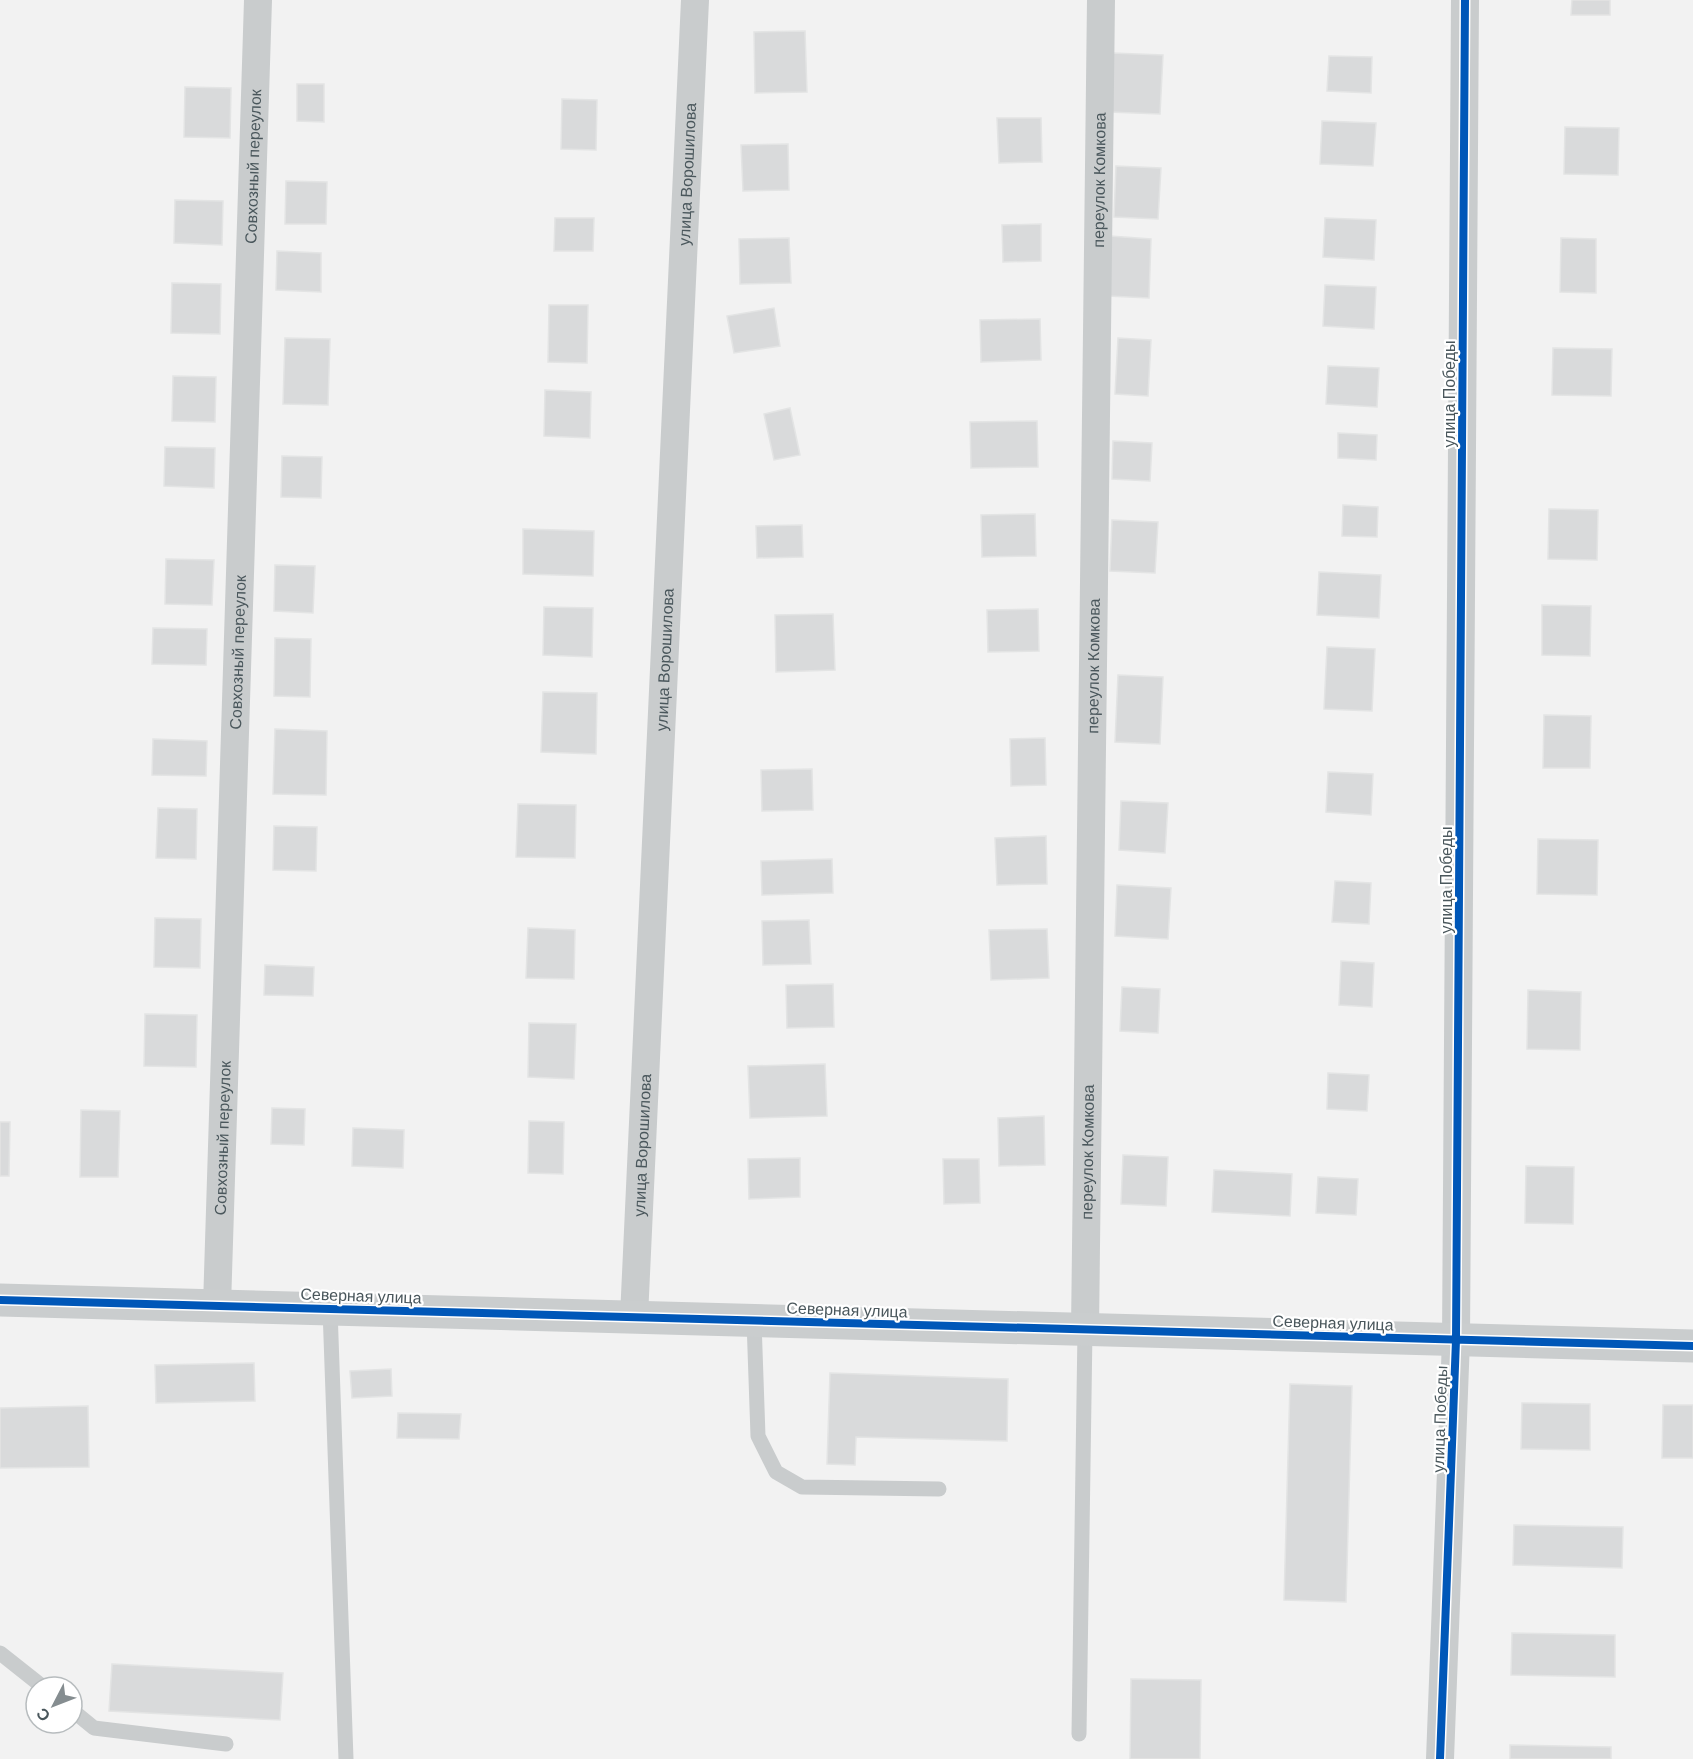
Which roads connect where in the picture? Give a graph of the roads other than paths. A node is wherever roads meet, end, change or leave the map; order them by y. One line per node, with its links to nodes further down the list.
1 (258, 0): 6 (street, Совхозный переулок)
2 (695, 0): 8 (street, улица Ворошилова)
3 (1101, 0): 10 (street, переулок Комкова)
4 (1465, 0): 11 (street, улица Победы)
5 (0, 1300): 6 (street, Северная улица)
6 (217, 1306): 7 (street, Северная улица)
7 (330, 1309): 8 (street, Северная улица); 19 (lane)
8 (634, 1317): 9 (street, Северная улица)
9 (754, 1321): 10 (street, Северная улица); 13 (lane)
10 (1085, 1330): 11 (street, Северная улица); 17 (lane)
11 (1456, 1340): 12 (street, Северная улица); 20 (street, улица Победы)
12 (1693, 1346)
13 (939, 1489)
14 (0, 1653): 15 (lane)
15 (28, 1675)
16 (84, 1720): 18 (lane)
17 (1079, 1734)
18 (226, 1744)
19 (346, 1759)
20 (1440, 1759)

